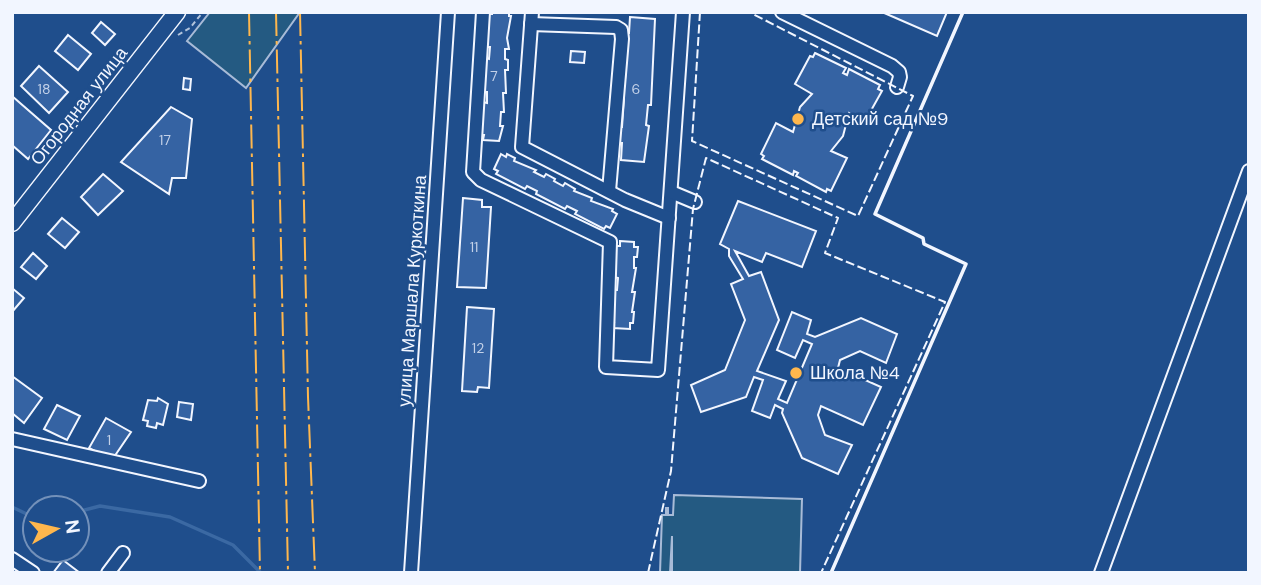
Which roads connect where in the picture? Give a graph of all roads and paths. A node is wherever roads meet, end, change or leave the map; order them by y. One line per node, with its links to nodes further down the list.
1 (177, 12): 13 (main road, Огородная улица)
2 (448, 12): 20 (street, улица Маршала Куркоткина)
3 (483, 12): 12 (street)
4 (683, 12): 10 (street)
5 (782, 12): 7 (street)
6 (531, 18): 9 (street); 9 (street)
7 (897, 87)
8 (1249, 171): 21 (street)
9 (609, 191): 12 (street)
10 (671, 192): 11 (street); 12 (street)
11 (695, 202)
12 (669, 218)
13 (12, 223)
14 (12, 439): 15 (street)
15 (198, 481)
16 (123, 553): 19 (street)
17 (12, 559): 18 (street)
18 (33, 573)
19 (108, 573)
20 (411, 573)
21 (1101, 573)

